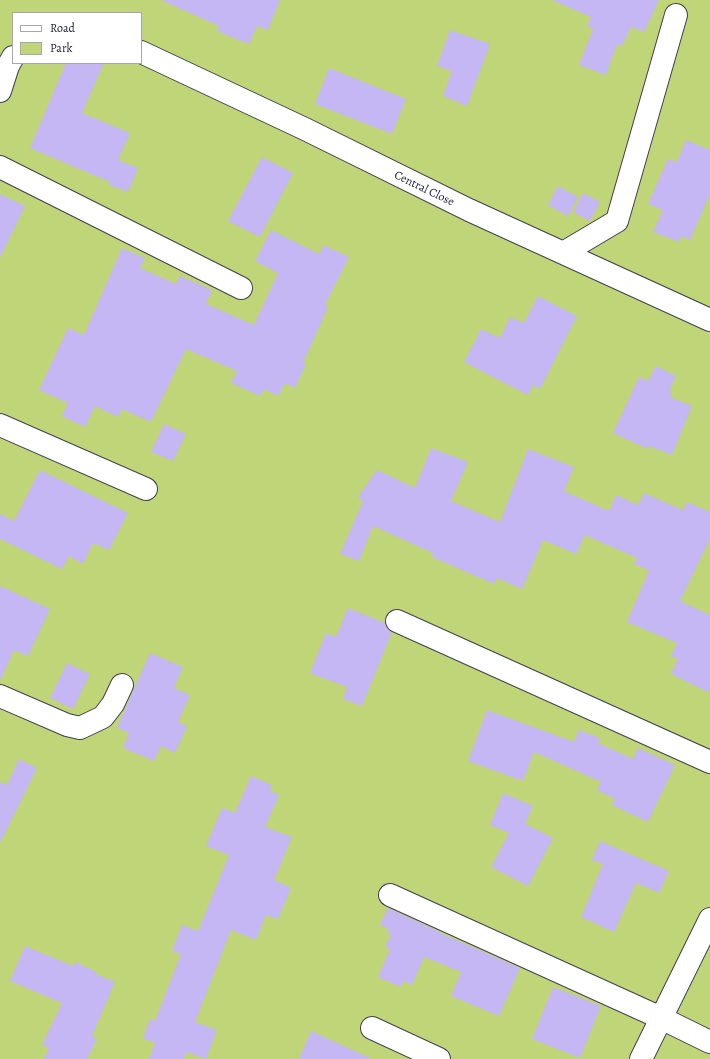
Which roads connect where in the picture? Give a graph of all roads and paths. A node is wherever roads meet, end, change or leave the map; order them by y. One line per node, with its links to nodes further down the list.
1 (676, 15): 6 (street)
2 (142, 52): 6 (street, Central Close)
3 (12, 59): 4 (street)
4 (0, 91)
5 (0, 167): 7 (street)
6 (563, 253): 8 (street, Central Close)
7 (241, 288)
8 (710, 320)
9 (0, 425): 10 (street)
10 (146, 489)
11 (397, 621): 14 (street)
12 (122, 685): 13 (street)
13 (0, 696)
14 (710, 762)
15 (390, 895): 17 (street)
16 (710, 919): 17 (street)
17 (661, 1018): 19 (street); 21 (street)
18 (372, 1028): 20 (street)
19 (710, 1042)
20 (439, 1059)
21 (641, 1059)

